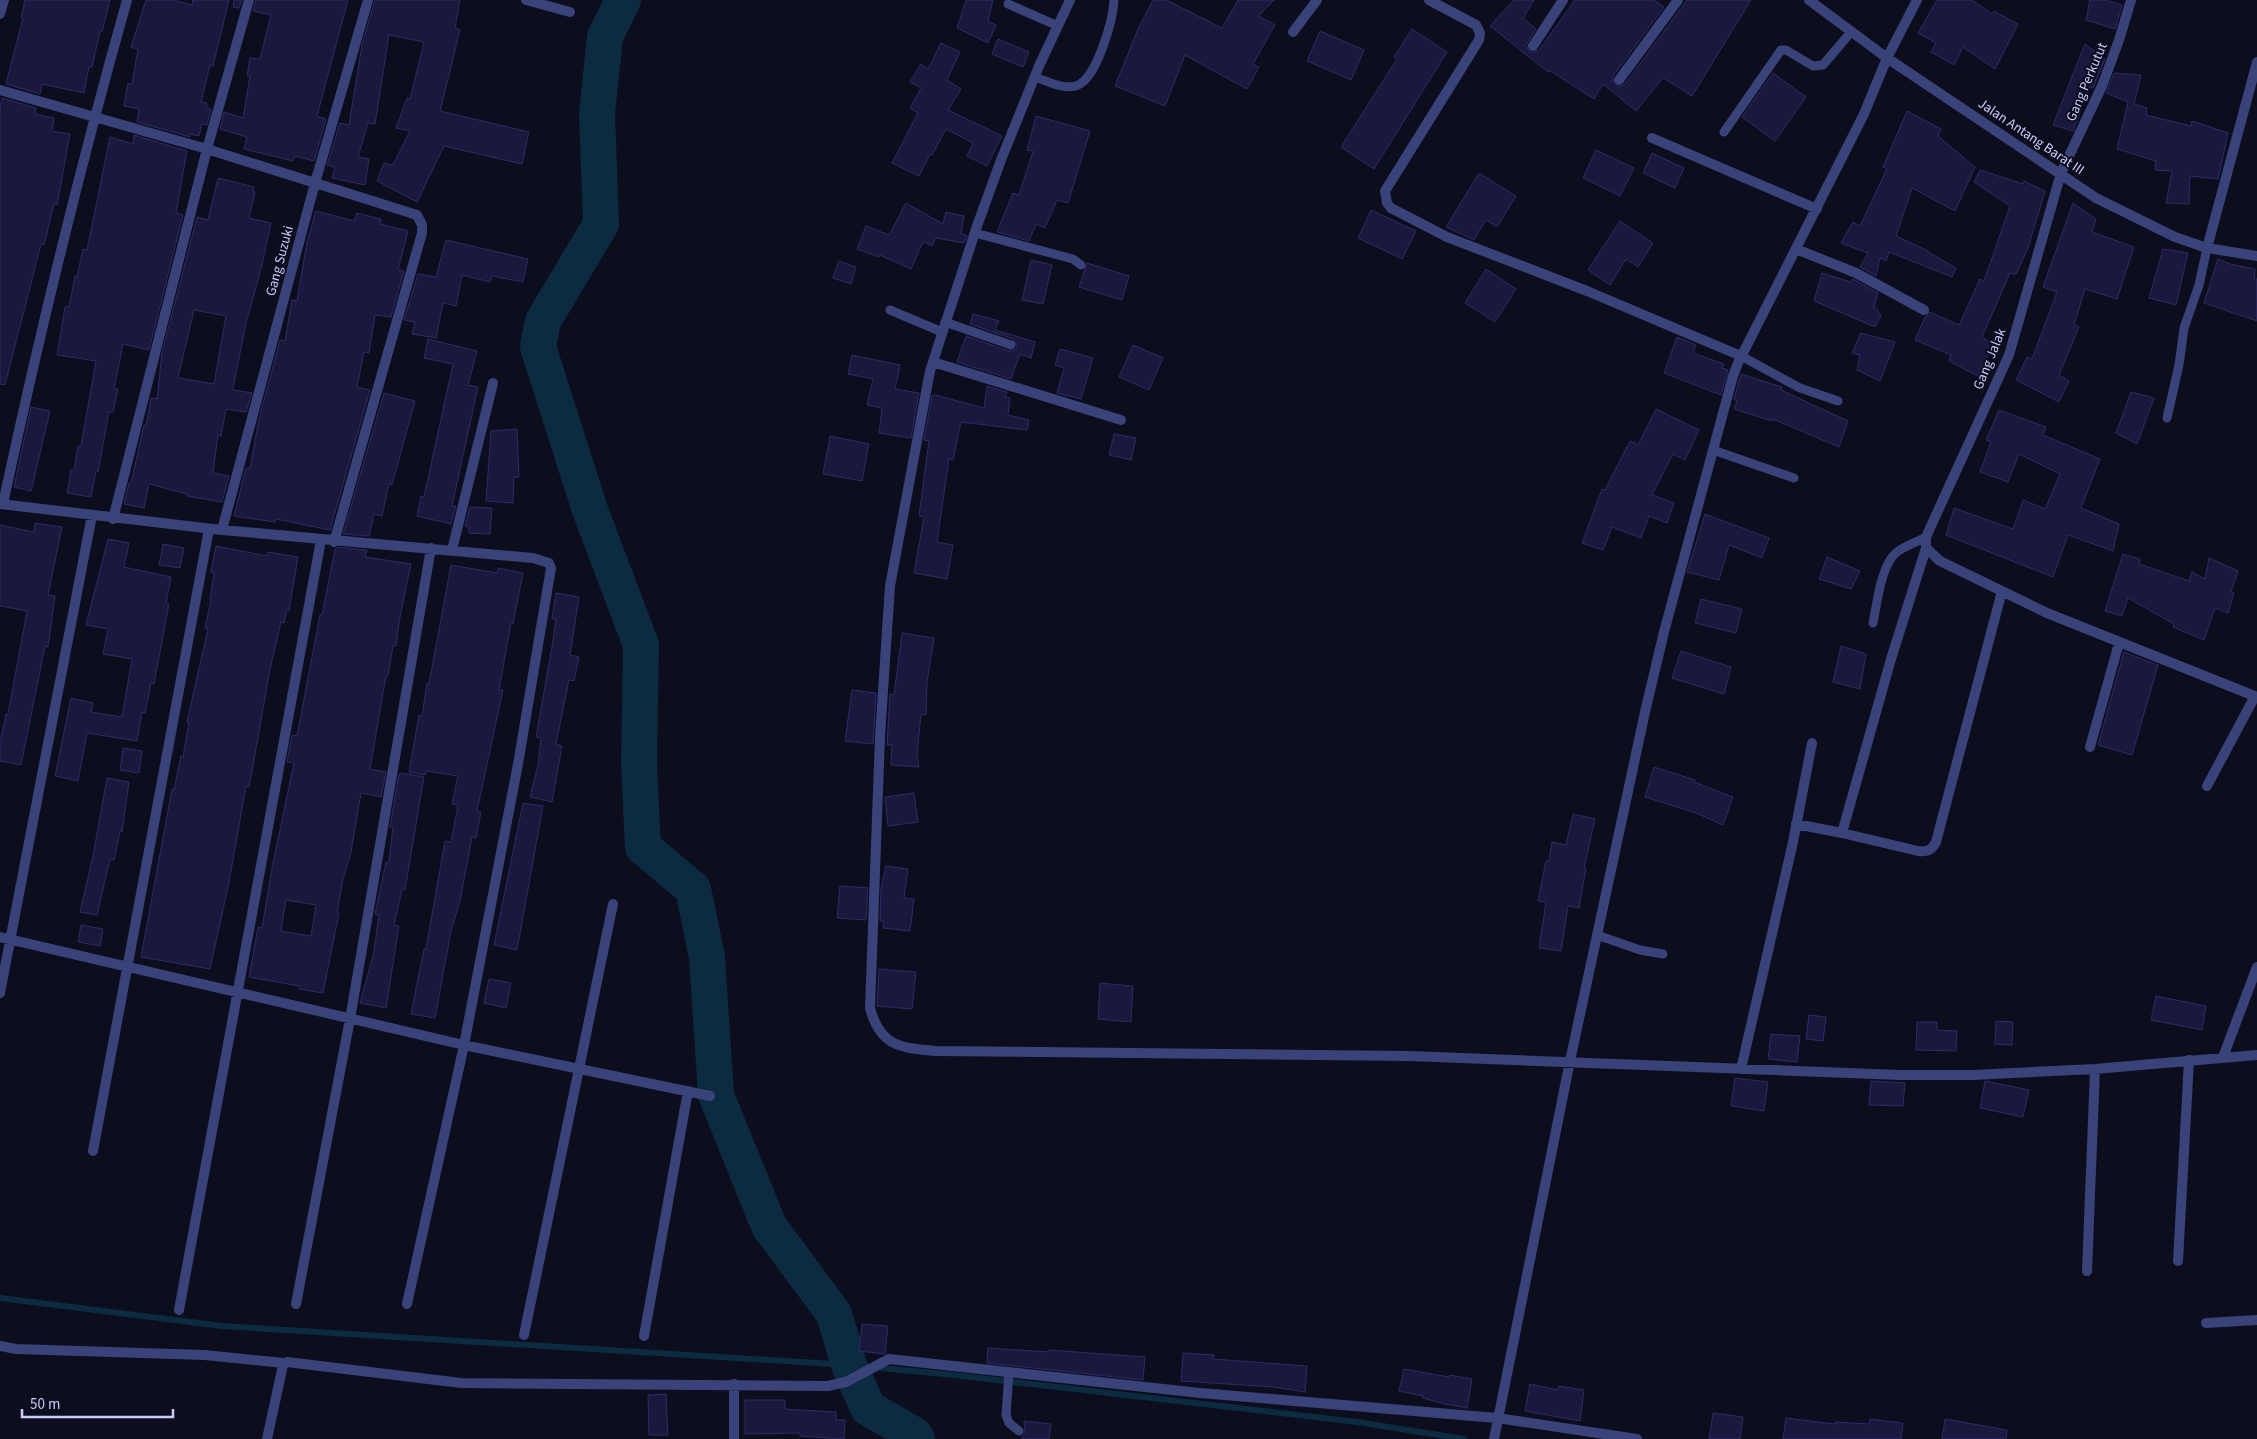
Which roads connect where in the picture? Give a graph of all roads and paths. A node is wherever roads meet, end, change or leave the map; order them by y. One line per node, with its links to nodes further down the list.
1 (4, 0): 17 (street)
2 (127, 0): 27 (street)
3 (249, 0): 30 (street)
4 (368, 0): 32 (street, Gang Suzuki)
5 (526, 0): 16 (street)
6 (1070, 0): 18 (street)
7 (1114, 0): 24 (lane)
8 (1317, 0): 19 (street)
9 (1430, 0): 43 (street)
10 (1563, 0): 21 (street)
11 (1678, 0): 25 (street)
12 (1809, 0): 20 (street, Jalan Antang Barat III)
13 (1917, 0): 22 (street)
14 (2131, 0): 31 (street, Gang Perkutut)
15 (1008, 4): 18 (lane)
16 (570, 12)
17 (0, 14)
18 (1058, 26): 24 (street)
19 (1293, 32)
20 (1851, 32): 22 (street, Jalan Antang Barat III); 28 (lane)
21 (1533, 46)
22 (1887, 58): 31 (street, Jalan Antang Barat III); 33 (street)
23 (2256, 68): 36 (street)
24 (1035, 77): 34 (street)
25 (1619, 80)
26 (0, 90): 27 (street)
27 (94, 117): 30 (street); 51 (street)
28 (1724, 132)
29 (1652, 138): 33 (street)
30 (207, 150): 32 (street); 53 (street)
31 (2061, 173): 36 (street, Jalan Antang Barat III); 56 (street, Gang Jalak)
32 (315, 183): 55 (street, Gang Suzuki); 58 (street)
33 (1816, 209): 35 (street)
34 (975, 233): 38 (lane); 41 (street)
35 (1796, 248): 40 (street); 43 (street)
36 (2207, 248): 37 (street, Jalan Antang Barat III); 47 (lane)
37 (2257, 256)
38 (1081, 266)
39 (890, 310): 41 (lane)
40 (1924, 310)
41 (944, 327): 42 (lane); 44 (street)
42 (1011, 345)
43 (1741, 356): 46 (lane); 49 (street)
44 (932, 362): 48 (street); 85 (street)
45 (493, 383): 61 (street)
46 (1838, 402)
47 (2167, 418)
48 (1121, 420)
49 (1713, 450): 50 (lane); 72 (street)
50 (1794, 478)
51 (2, 504): 52 (street)
52 (92, 516): 53 (street); 74 (street)
53 (114, 519): 54 (street)
54 (210, 529): 55 (street); 76 (street)
55 (222, 530): 57 (street)
56 (1926, 537): 60 (street, Gang Jalak); 63 (lane)
57 (320, 540): 58 (street); 79 (street)
58 (334, 542): 59 (street)
59 (431, 548): 61 (street); 80 (street)
60 (1926, 548): 62 (street); 70 (street, Gang Jalak)
61 (452, 550): 81 (street)
62 (2002, 591): 64 (street); 70 (street)
63 (1873, 623)
64 (2119, 643): 65 (street); 67 (street)
65 (2256, 697): 68 (street)
66 (1812, 743): 69 (street)
67 (2090, 747)
68 (2207, 786)
69 (1796, 824): 70 (street); 87 (street)
70 (1842, 833)
71 (613, 904): 86 (street)
72 (1597, 935): 75 (lane); 85 (street)
73 (0, 937): 74 (street)
74 (11, 940): 76 (street); 78 (street)
75 (1663, 954)
76 (127, 967): 79 (street); 91 (street)
77 (2257, 967): 83 (street)
78 (0, 993)
79 (238, 993): 80 (street); 96 (street)
80 (350, 1019): 81 (street); 94 (street)
81 (464, 1046): 86 (street); 95 (street)
82 (2257, 1055): 83 (street)
83 (2223, 1057): 84 (street)
84 (2189, 1060): 88 (street); 92 (street)
85 (1570, 1061): 87 (street); 105 (street)
86 (581, 1069): 89 (street); 99 (street)
87 (1742, 1069): 88 (street)
88 (2095, 1069): 93 (street)
89 (688, 1091): 90 (street); 100 (street)
90 (710, 1096)
91 (93, 1151)
92 (2178, 1261)
93 (2087, 1271)
94 (296, 1304)
95 (407, 1304)
96 (179, 1310)
97 (2257, 1320): 98 (street)
98 (2206, 1323)
99 (524, 1334)
100 (644, 1336)
101 (0, 1346): 102 (street)
102 (284, 1363): 104 (street); 108 (street)
103 (1009, 1372): 104 (street); 105 (street); 106 (lane)
104 (734, 1384): 109 (street)
105 (1497, 1418): 107 (street); 110 (street)
106 (1019, 1431)
107 (1495, 1436)
108 (268, 1439)
109 (734, 1439)
110 (1637, 1439)

